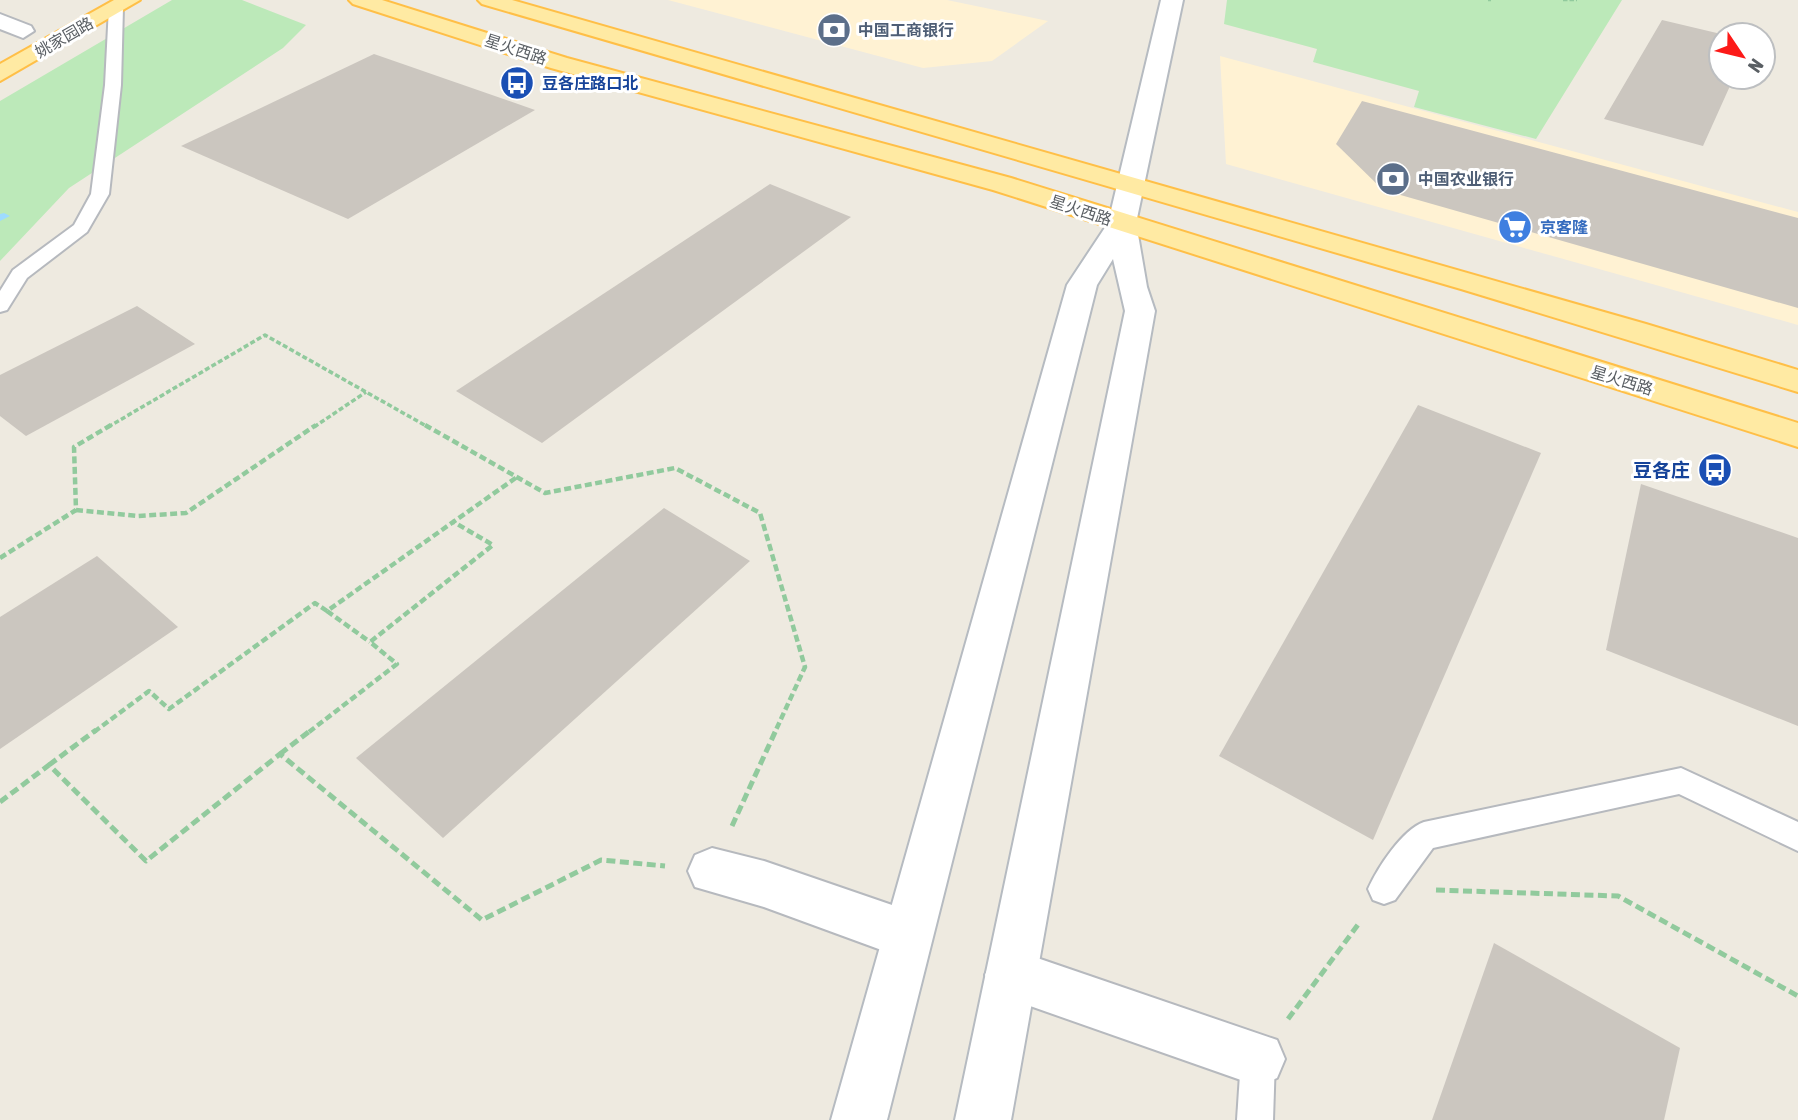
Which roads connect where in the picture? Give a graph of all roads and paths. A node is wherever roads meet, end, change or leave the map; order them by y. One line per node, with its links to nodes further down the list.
1 (360, 0): 13 (main road, 星火西路)
2 (489, 0): 12 (main road)
3 (1172, 0): 12 (street)
4 (1563, 0): 5 (path)
5 (1577, 0)
6 (122, 4): 11 (main road, 姚家园路); 14 (lane)
7 (46, 19): 9 (main road, 姚家园路)
8 (0, 21): 9 (street)
9 (23, 31): 10 (main road, 姚家园路)
10 (0, 44)
11 (0, 74)
12 (1129, 182): 13 (street); 15 (main road)
13 (1122, 223): 17 (main road, 星火西路); 30 (street); 31 (street)
14 (0, 306)
15 (1798, 381)
16 (366, 391): 18 (path); 19 (path); 19 (path)
17 (1798, 435)
18 (517, 477): 20 (path); 28 (path)
19 (76, 510): 21 (path)
20 (452, 521): 22 (path); 23 (path)
21 (0, 558)
22 (327, 611): 23 (path); 25 (path)
23 (370, 642): 24 (path)
24 (280, 754): 25 (path); 28 (path)
25 (49, 765): 26 (path)
26 (0, 802)
27 (1798, 837): 29 (lane)
28 (712, 871): 30 (street)
29 (1384, 889): 32 (path); 33 (path)
30 (906, 934): 34 (street)
31 (1011, 975): 33 (street); 35 (street)
32 (1798, 996)
33 (1258, 1059): 36 (lane)
34 (859, 1120)
35 (982, 1120)
36 (1255, 1120)

